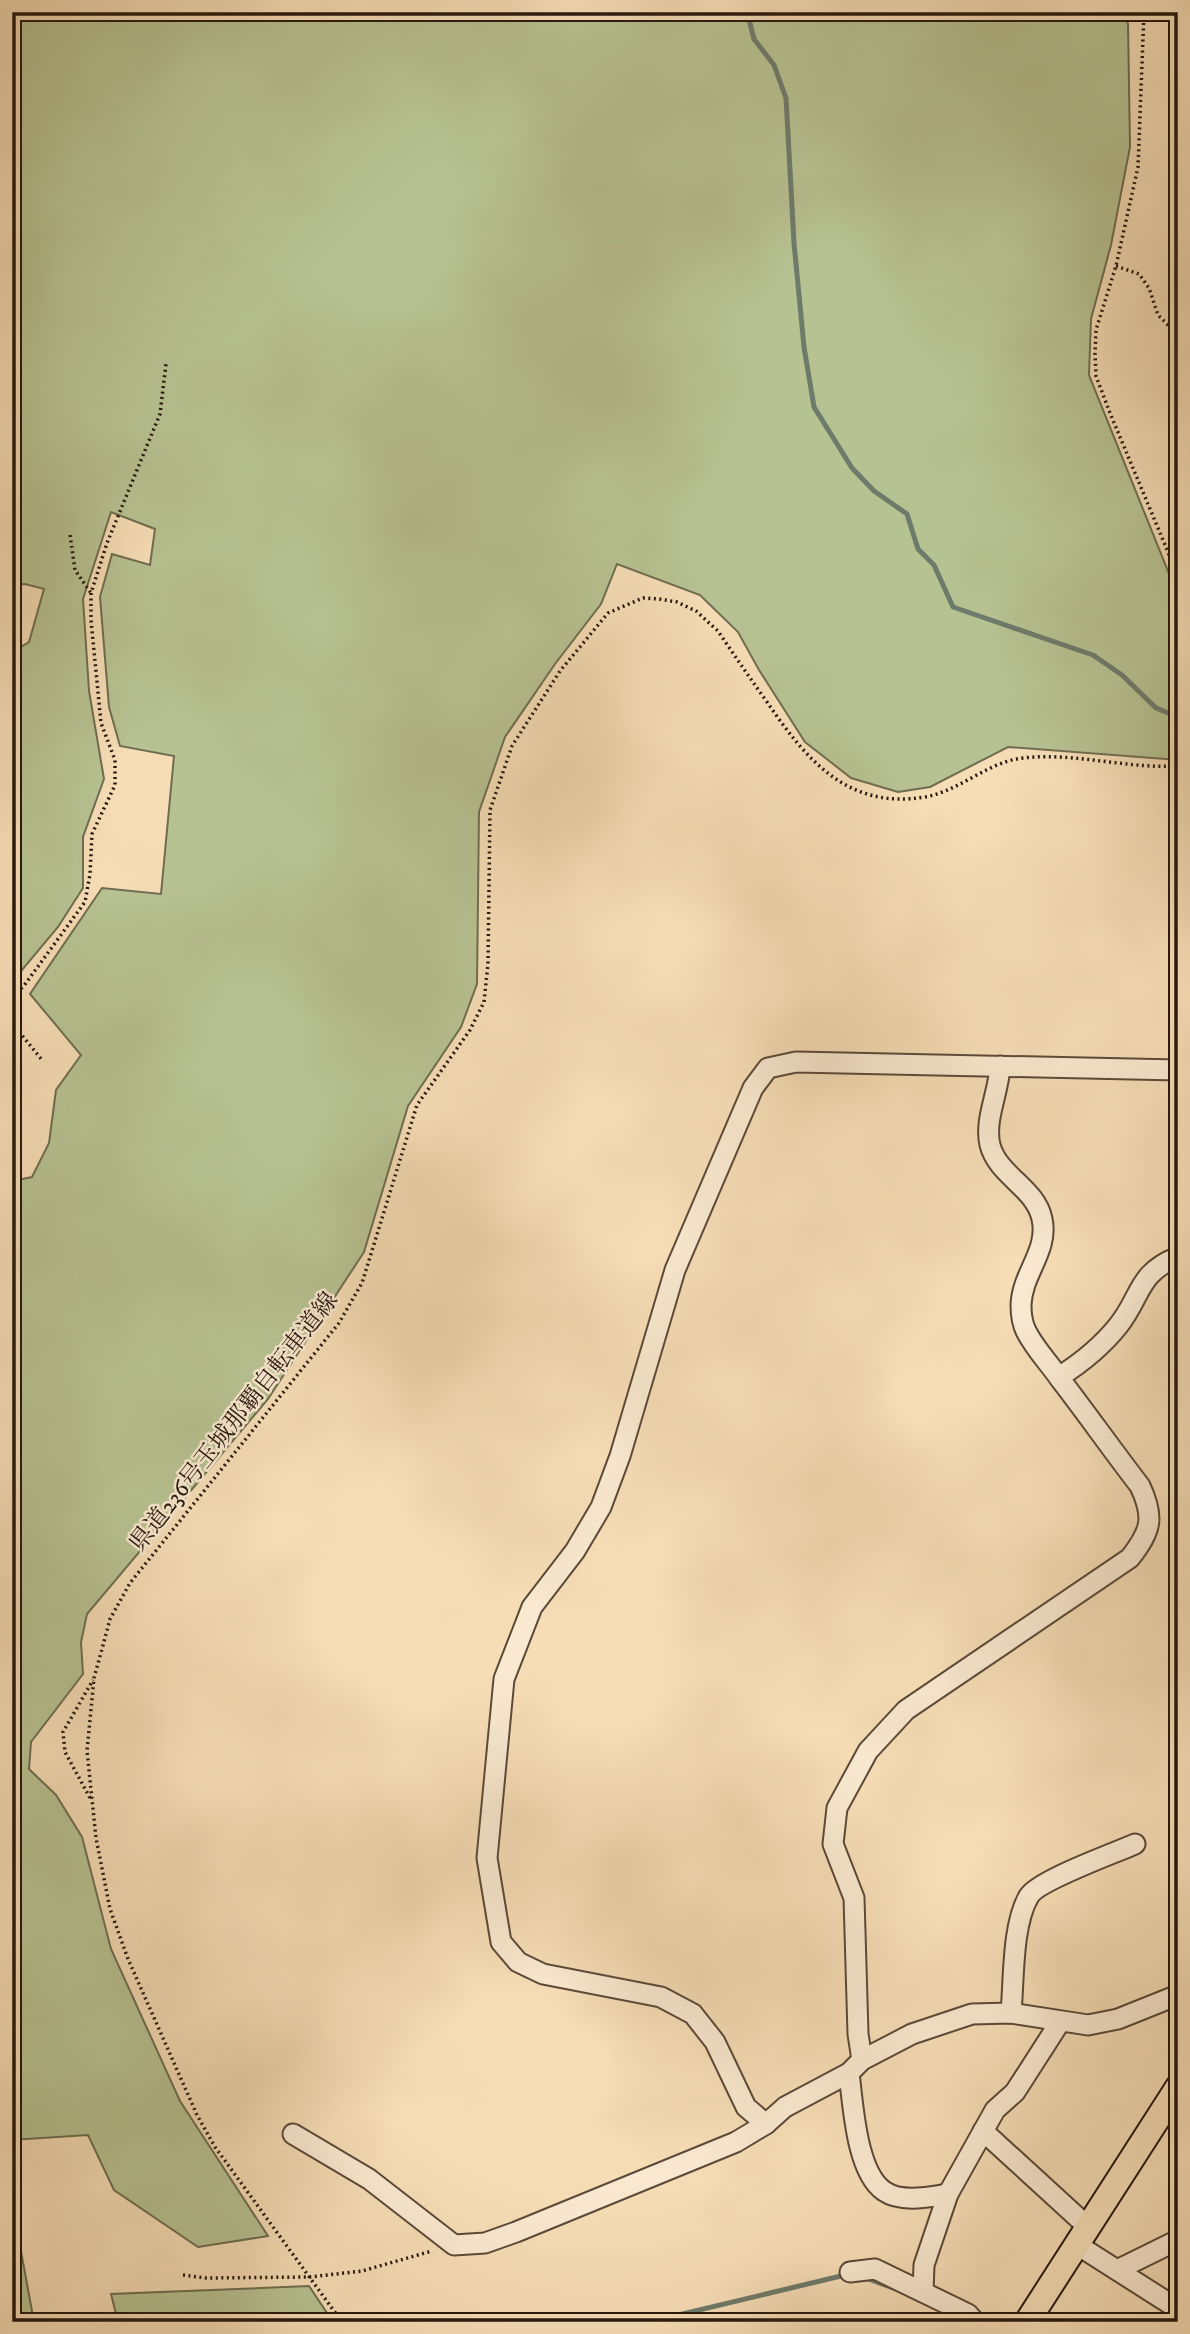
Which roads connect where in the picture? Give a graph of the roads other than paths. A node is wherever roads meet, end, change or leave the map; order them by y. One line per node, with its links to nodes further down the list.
1 (1000, 1066): 2 (street); 4 (street); 11 (street)
2 (1178, 1070)
3 (1178, 1256): 4 (street)
4 (1059, 1377): 9 (street)
5 (1135, 1844): 7 (street)
6 (1178, 1995): 8 (street)
7 (1011, 2013): 8 (street); 9 (street)
8 (1060, 2021): 12 (street)
9 (856, 2066): 11 (street); 14 (street)
10 (1178, 2087): 15 (main road)
11 (766, 2124): 13 (street)
12 (983, 2131): 14 (street); 15 (street)
13 (293, 2134)
14 (948, 2194): 19 (street)
15 (1082, 2235): 17 (street); 22 (main road)
16 (1178, 2240): 17 (street)
17 (1117, 2270): 20 (street)
18 (850, 2272): 19 (street)
19 (923, 2292): 21 (street)
20 (1178, 2309)
21 (975, 2322)
22 (1027, 2322)

